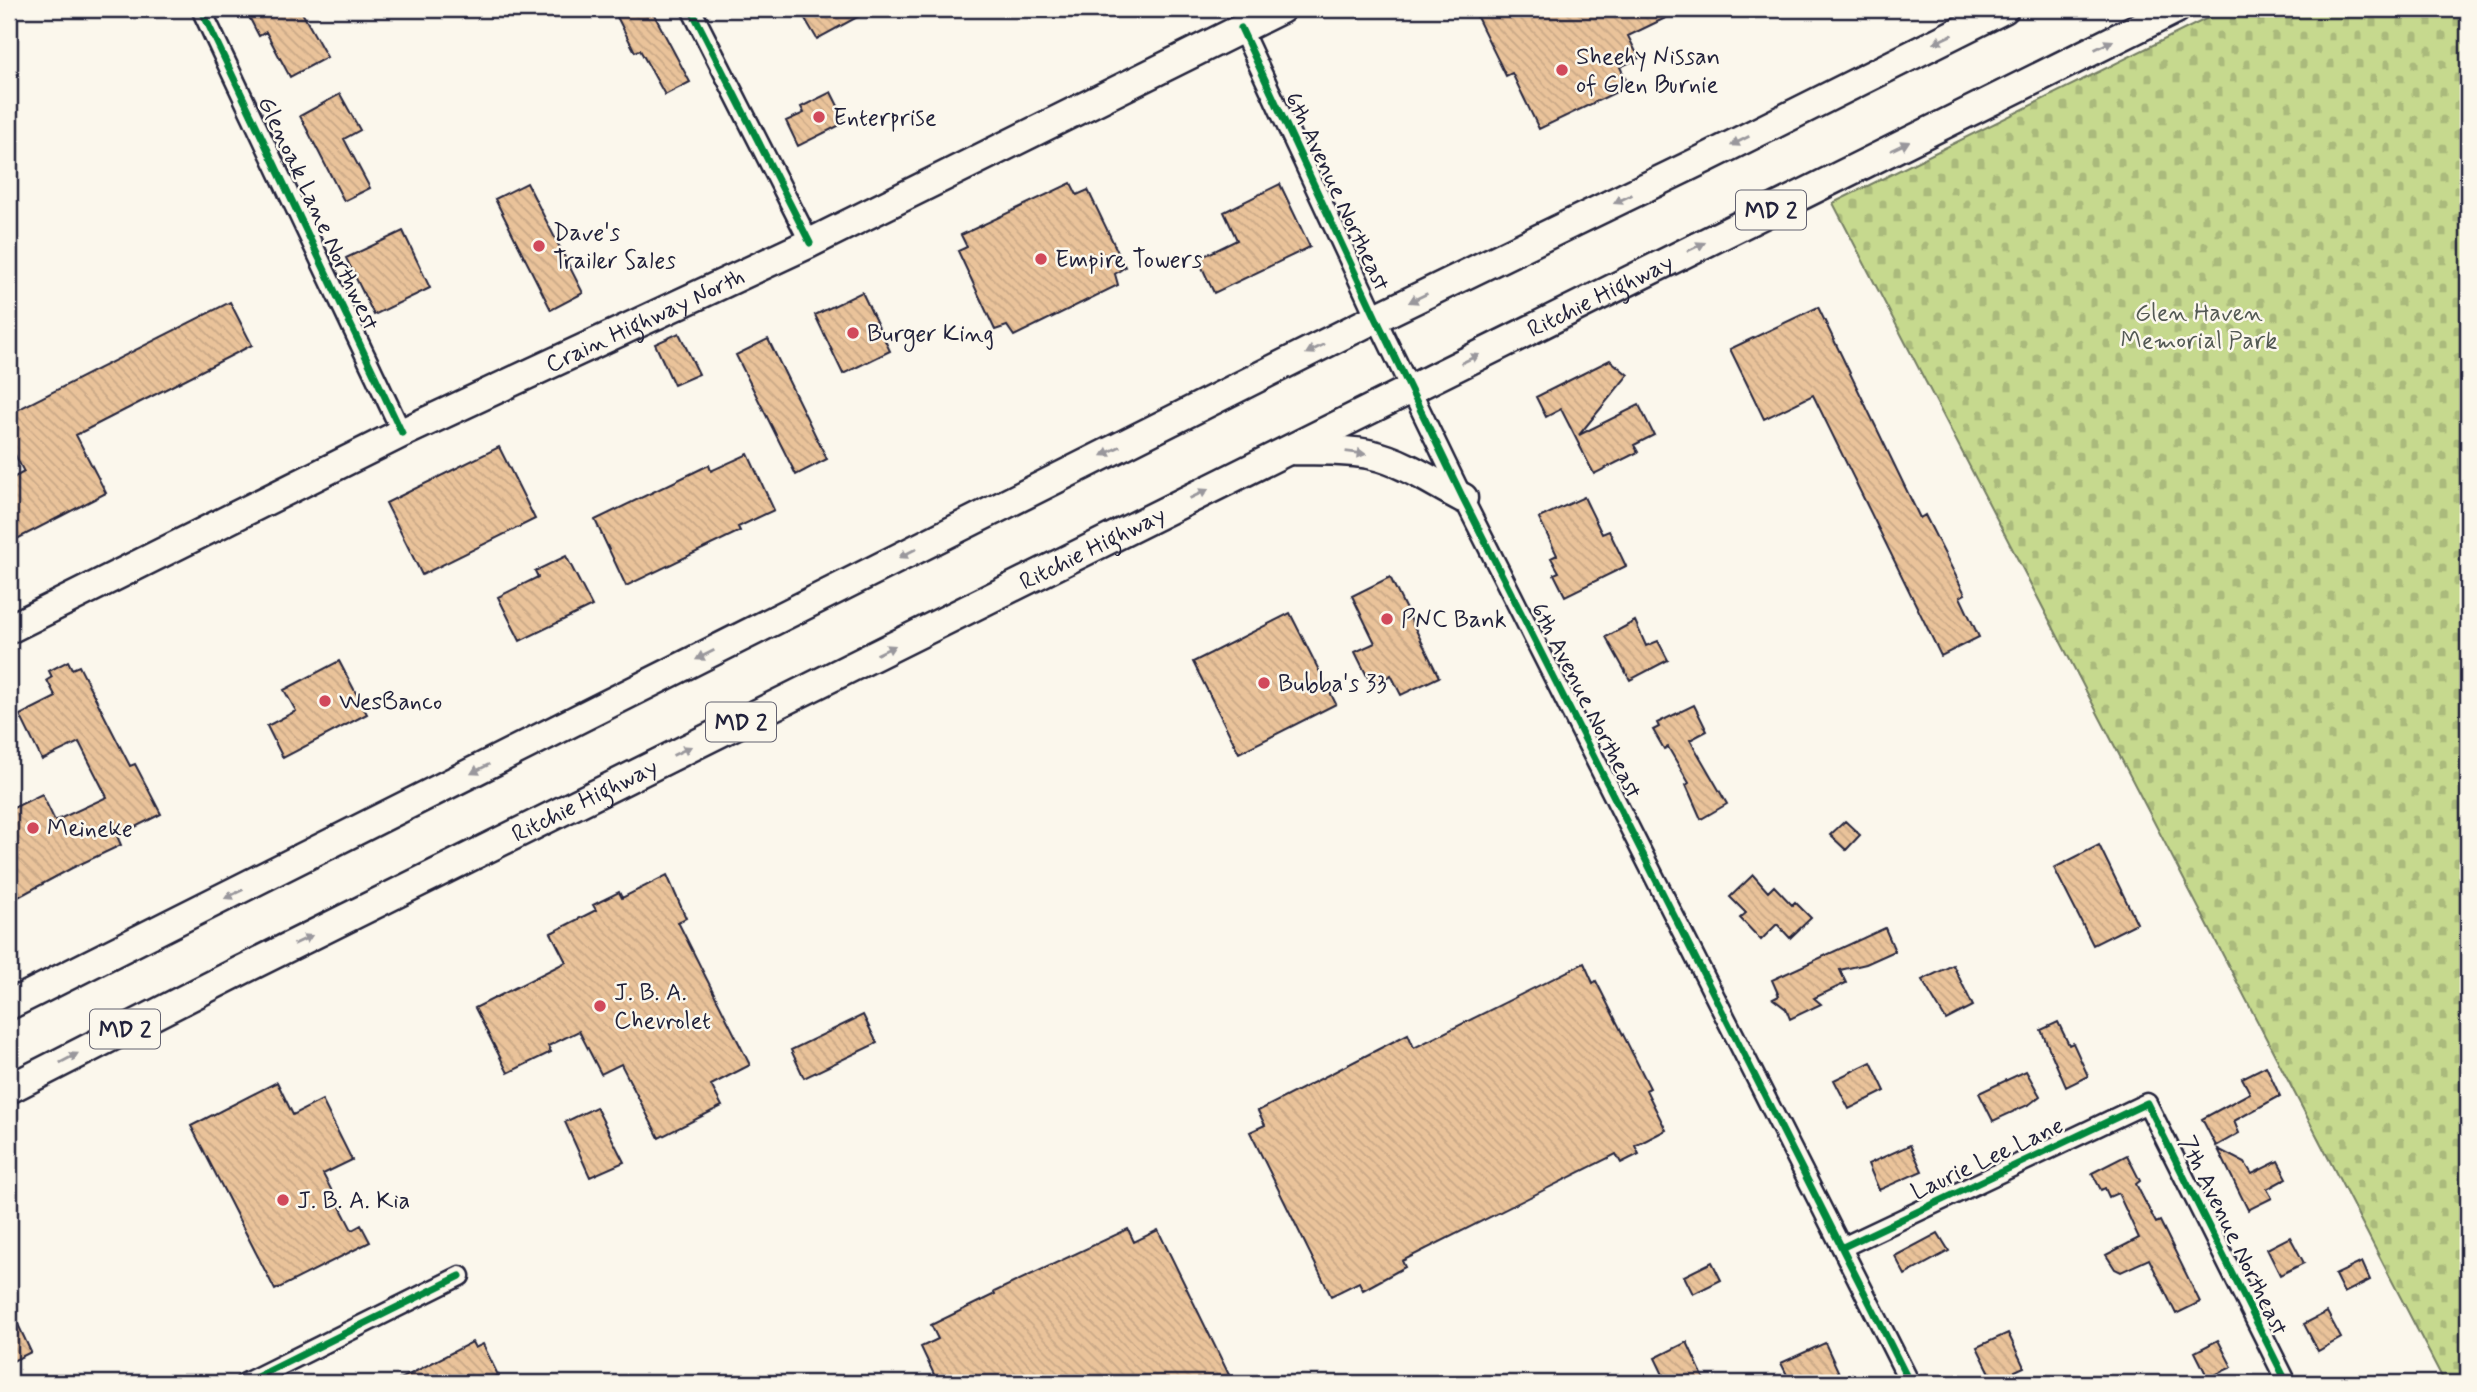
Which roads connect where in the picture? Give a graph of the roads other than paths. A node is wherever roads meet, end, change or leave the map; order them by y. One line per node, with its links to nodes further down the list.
1 (201, 9): 10 (street, Glenoak Lane Northwest)
2 (691, 9): 7 (street)
3 (1281, 9): 6 (main road, Crain Highway North)
4 (2004, 9): 8 (main road, one-way to 8)
5 (2176, 9): 9 (main road, Ritchie Highway / MD 2, one-way to 5)
6 (1241, 28): 7 (main road, Crain Highway North); 8 (street, 6th Avenue Northeast)
7 (810, 243): 10 (main road, Crain Highway North)
8 (1376, 318): 9 (street, 6th Avenue Northeast); 14 (main road, one-way to 14)
9 (1409, 389): 11 (main road, Ritchie Highway / MD 2); 12 (street, 6th Avenue Northeast)
10 (402, 433): 13 (main road, Crain Highway North)
11 (1288, 450): 12 (main road, one-way to 12); 15 (main road, Ritchie Highway / MD 2, one-way to 11)
12 (1463, 498): 17 (street, 6th Avenue Northeast)
13 (9, 629)
14 (9, 1005)
15 (9, 1089)
16 (2147, 1103): 17 (street, Laurie Lee Lane); 21 (street, 7th Avenue Northeast)
17 (1843, 1247): 20 (street, 6th Avenue Northeast)
18 (460, 1276): 19 (street)
19 (245, 1383)
20 (1910, 1383)
21 (2287, 1383)

